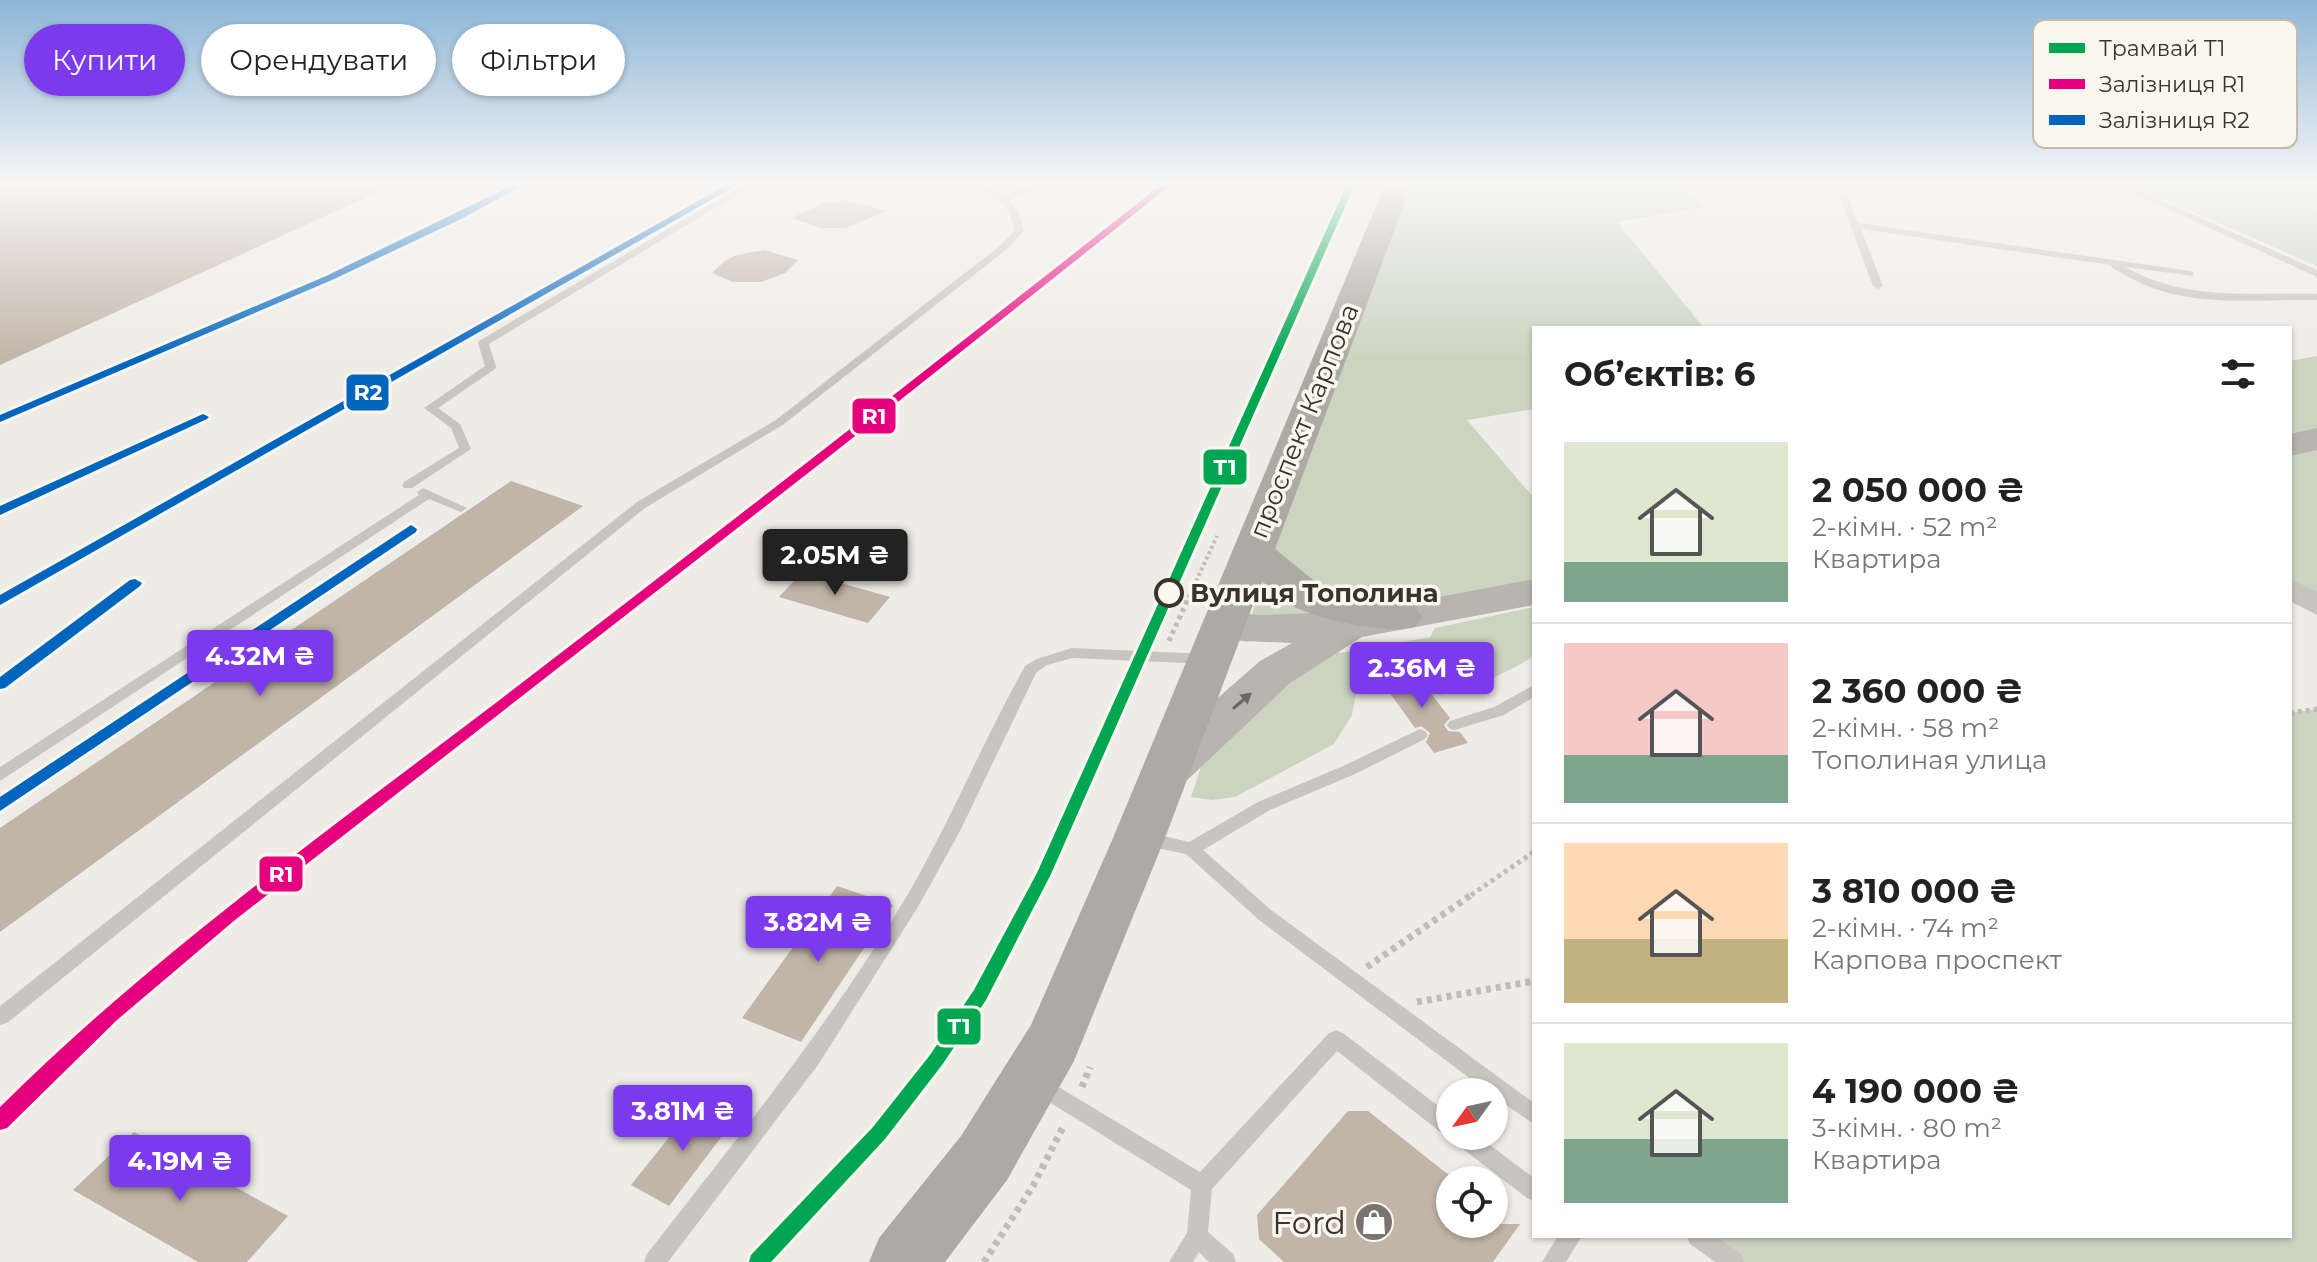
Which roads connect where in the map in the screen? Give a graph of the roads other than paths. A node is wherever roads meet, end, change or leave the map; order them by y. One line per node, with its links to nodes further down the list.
1 (652, 243): 14 (lane)
2 (1008, 243): 29 (lane)
3 (1372, 243): 16 (main road, проспект Карпова)
4 (1862, 243): 10 (lane)
5 (1977, 243): 7 (lane)
6 (2248, 243): 9 (lane)
7 (2108, 262): 8 (lane); 11 (lane)
8 (2190, 274)
9 (2317, 274)
10 (1878, 286)
11 (2317, 297)
12 (2317, 439): 13 (main road)
13 (2292, 445)
14 (429, 494): 15 (lane); 27 (lane)
15 (461, 508)
16 (1234, 544): 20 (main road); 22 (main road, проспект Карпова)
17 (2292, 589): 19 (street)
18 (1532, 592): 20 (main road)
19 (2317, 605)
20 (1400, 617): 21 (main road)
21 (1357, 625): 22 (main road); 26 (main road, one-way to 21)
22 (1217, 642): 26 (main road, проспект Карпова); 39 (lane)
23 (1532, 691): 24 (lane)
24 (1455, 725)
25 (1420, 735): 28 (lane)
26 (1164, 773): 28 (main road, проспект Карпова)
27 (0, 775)
28 (1165, 844): 30 (main road, проспект Карпова); 31 (lane)
29 (0, 1017)
30 (1053, 1094): 34 (lane); 40 (main road, проспект Карпова)
31 (1532, 1114)
32 (1436, 1116): 34 (lane)
33 (1480, 1150): 35 (lane)
34 (1202, 1185): 36 (lane)
35 (1532, 1189)
36 (1197, 1236): 41 (lane); 42 (lane)
37 (1570, 1238): 43 (lane)
38 (1701, 1238): 44 (lane)
39 (655, 1262)
40 (903, 1262)
41 (1180, 1262)
42 (1225, 1262)
43 (1553, 1262)
44 (1733, 1262)

